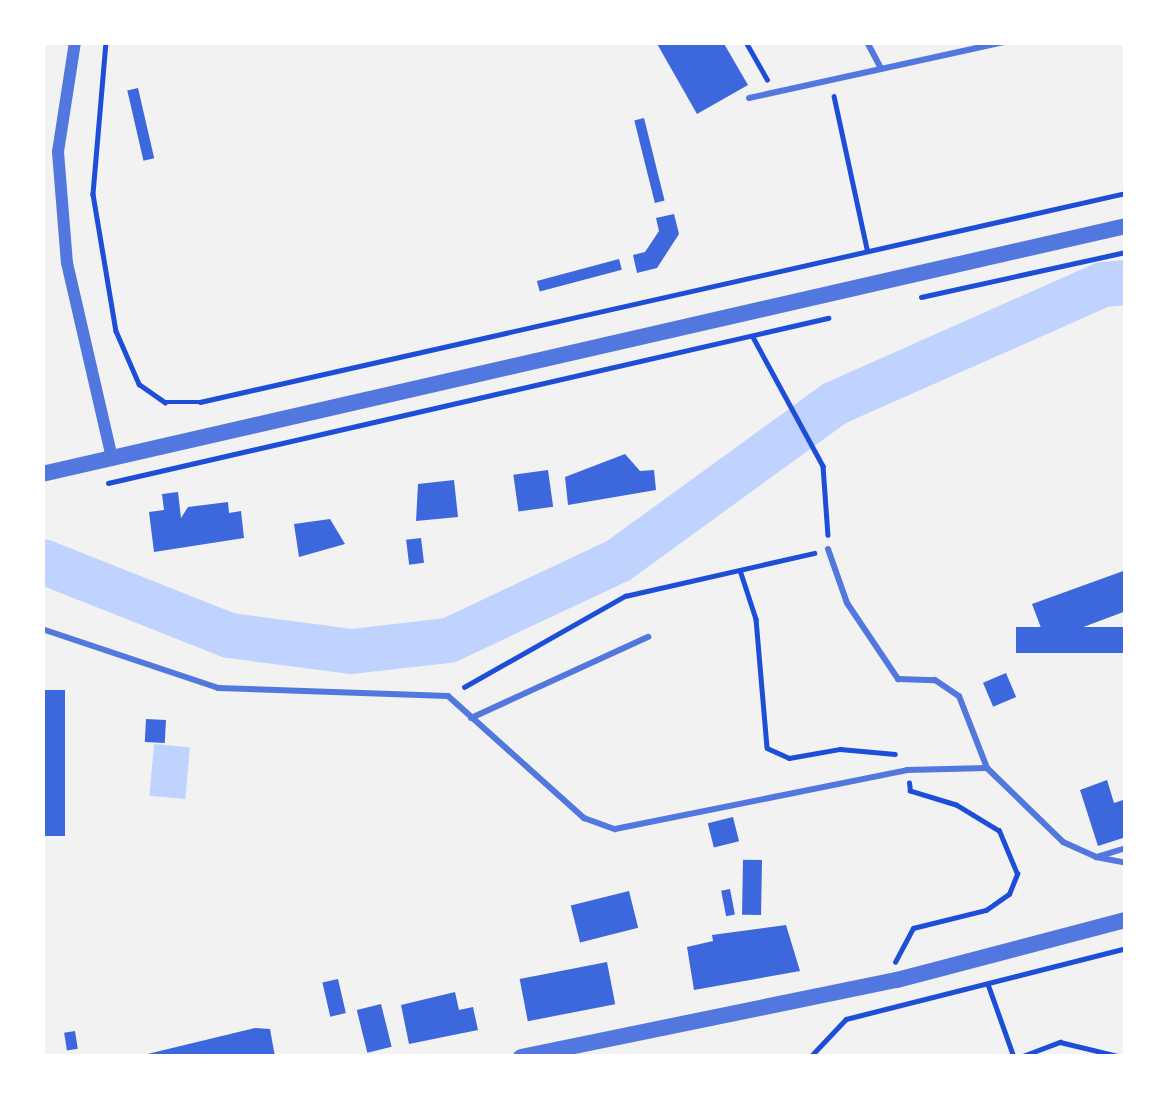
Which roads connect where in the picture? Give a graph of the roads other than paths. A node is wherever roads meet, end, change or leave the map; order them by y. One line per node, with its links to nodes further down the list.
1 (75, 42): 7 (street)
2 (867, 42): 4 (lane)
3 (1004, 42): 4 (lane)
4 (881, 68): 5 (lane)
5 (749, 98)
6 (1126, 226): 7 (street)
7 (111, 454): 8 (street)
8 (42, 474)
9 (829, 549): 13 (lane)
10 (42, 628): 12 (lane)
11 (648, 637): 12 (lane)
12 (471, 718): 13 (lane)
13 (987, 767): 15 (lane)
14 (1126, 848): 15 (lane)
15 (1096, 857): 16 (lane)
16 (1126, 863)
17 (1126, 920): 18 (street)
18 (520, 1057)

